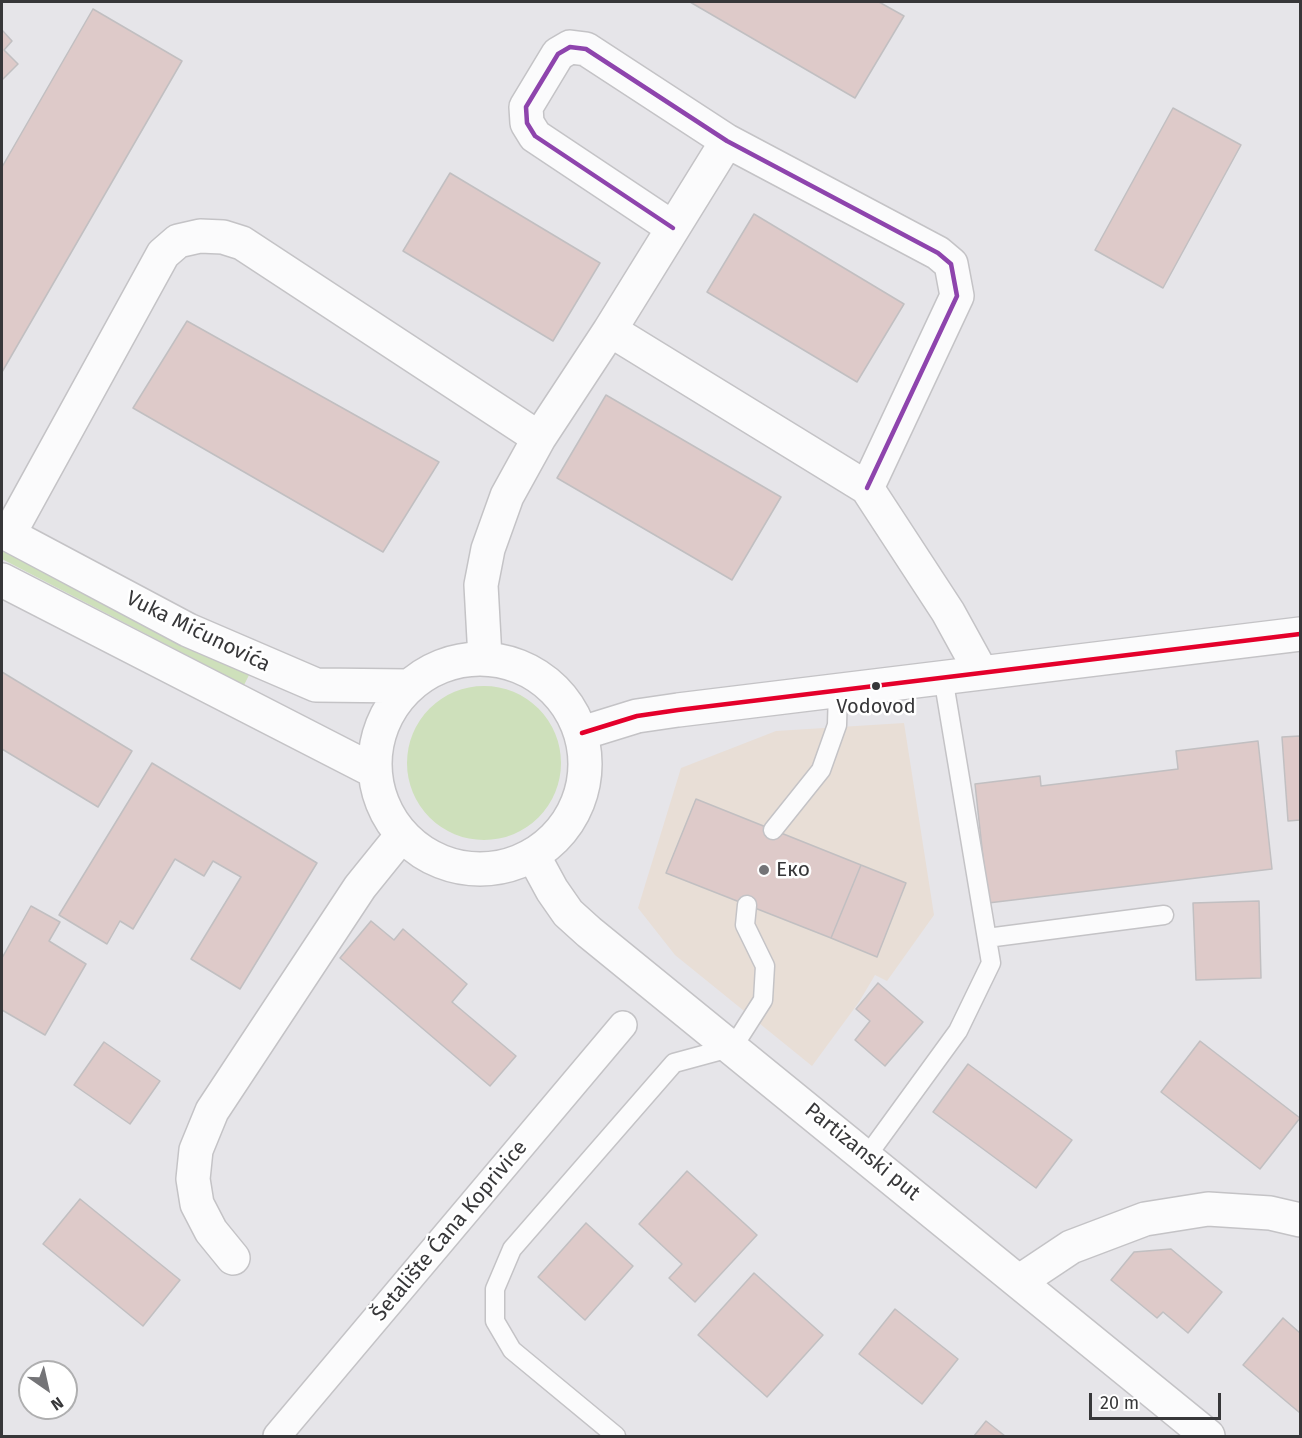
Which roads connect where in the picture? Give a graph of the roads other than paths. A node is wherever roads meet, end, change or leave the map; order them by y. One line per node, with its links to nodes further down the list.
1 (727, 141): 2 (street); 2 (street); 5 (street)
2 (673, 228): 3 (street)
3 (610, 330): 4 (street); 5 (street)
4 (539, 438): 6 (street); 9 (street)
5 (867, 488): 10 (street)
6 (5, 532): 12 (street, Vuka Mićunovića)
7 (2, 580): 15 (street, Vuka Mićunovića)
8 (1300, 634): 10 (street)
9 (485, 658): 12 (street); 14 (street)
10 (981, 672): 11 (street)
11 (943, 676): 13 (street); 21 (lane)
12 (408, 686): 15 (street)
13 (838, 690): 14 (street); 16 (lane)
14 (582, 733): 18 (street)
15 (374, 771): 17 (street)
16 (773, 830)
17 (402, 835): 18 (street); 26 (street)
18 (532, 855): 23 (street, Partizanski put)
19 (747, 905): 23 (lane)
20 (1164, 915): 21 (lane)
21 (987, 938): 24 (lane)
22 (623, 1025): 28 (street, Šetalište Ćana Koprivice)
23 (733, 1047): 24 (street, Partizanski put); 29 (lane)
24 (867, 1156): 27 (street, Partizanski put)
25 (1300, 1220): 27 (street)
26 (233, 1258)
27 (1020, 1281): 30 (street, Partizanski put)
28 (277, 1437)
29 (616, 1437)
30 (1208, 1437)

